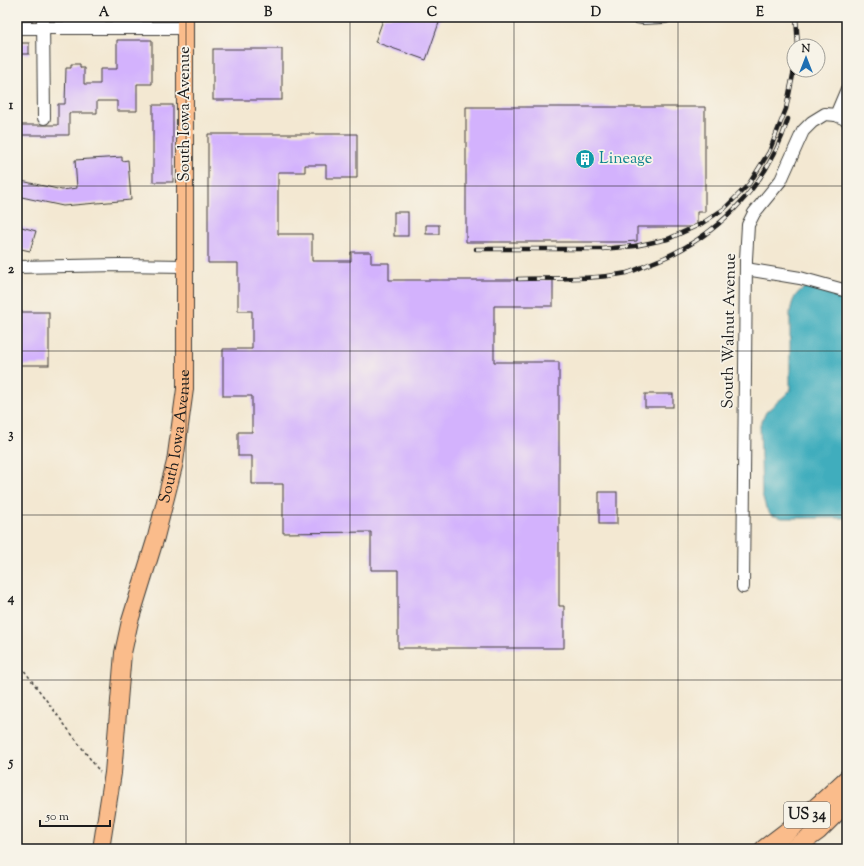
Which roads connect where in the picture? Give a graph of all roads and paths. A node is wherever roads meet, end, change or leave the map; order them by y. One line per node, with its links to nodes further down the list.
1 (636, 17): 2 (street)
2 (665, 17)
3 (43, 23): 4 (street); 5 (street); 8 (street)
4 (185, 23): 9 (main road, South Iowa Avenue)
5 (17, 28)
6 (847, 89): 7 (street)
7 (842, 117): 11 (street, South Walnut Avenue)
8 (44, 118)
9 (185, 266): 10 (street); 16 (main road, South Iowa Avenue)
10 (17, 267)
11 (746, 269): 12 (street); 13 (street, South Walnut Avenue)
12 (847, 292)
13 (743, 586)
14 (17, 661): 16 (path)
15 (847, 779): 19 (highway, US 34)
16 (110, 787): 18 (main road, South Iowa Avenue)
17 (847, 802): 20 (highway, US 34)
18 (101, 849)
19 (764, 849)
20 (794, 849)

